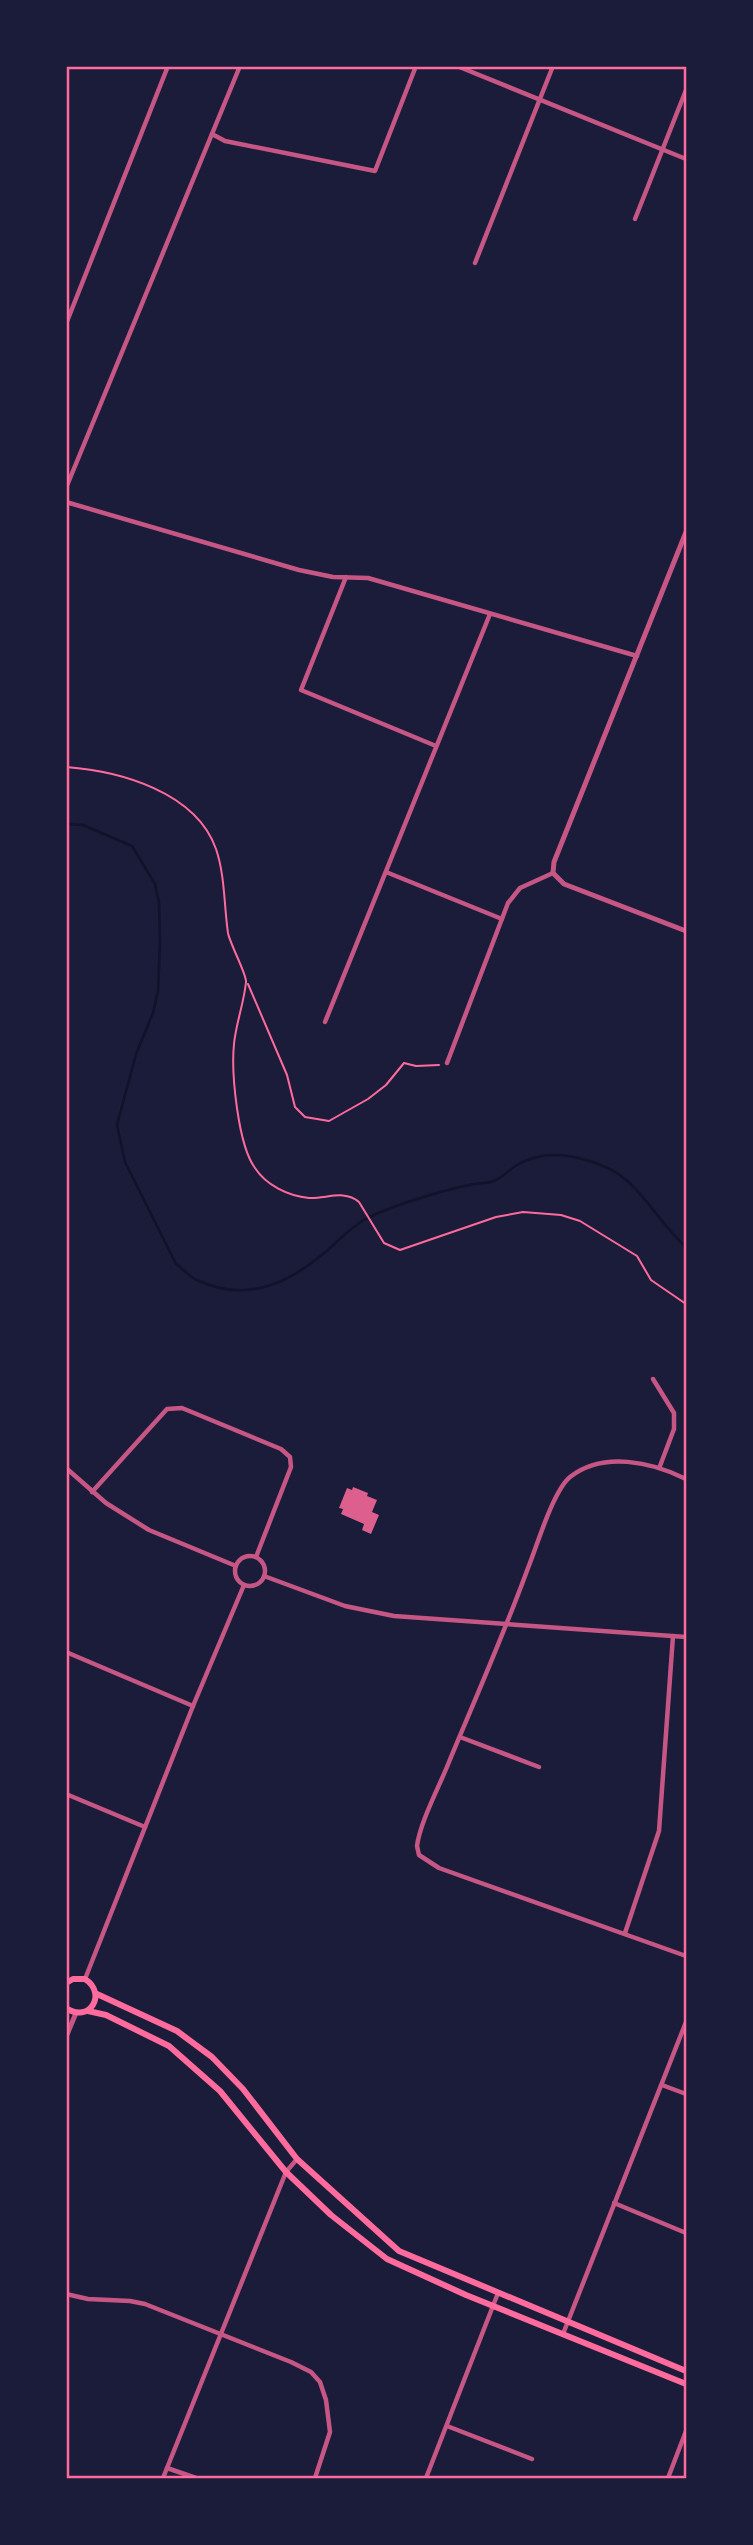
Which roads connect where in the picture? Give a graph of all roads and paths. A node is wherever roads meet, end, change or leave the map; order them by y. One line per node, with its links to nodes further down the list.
1 (168, 66): 13 (street)
2 (240, 66): 8 (street)
3 (416, 66): 8 (street)
4 (457, 66): 7 (street)
5 (553, 66): 7 (street)
6 (687, 90): 9 (street)
7 (540, 99): 9 (street); 12 (street)
8 (212, 134): 14 (street)
9 (663, 149): 10 (street); 11 (street)
10 (687, 159)
11 (635, 219)
12 (475, 263)
13 (66, 324)
14 (66, 488)
15 (66, 502): 19 (street)
16 (687, 532): 17 (street)
17 (680, 550): 18 (street); 21 (street)
18 (687, 553)
19 (346, 577): 20 (street); 22 (street)
20 (490, 614): 21 (street); 22 (street)
21 (636, 656): 25 (street)
22 (436, 746): 24 (street)
23 (66, 767): 28 (path)
24 (386, 872): 26 (street); 29 (street)
25 (553, 873): 26 (street); 27 (street)
26 (502, 919): 30 (street)
27 (687, 931)
28 (246, 982): 30 (path); 31 (path)
29 (325, 1022)
30 (447, 1063)
31 (687, 1304)
32 (653, 1378): 33 (street)
33 (660, 1466): 35 (street); 41 (street)
34 (66, 1468): 36 (street)
35 (687, 1479)
36 (92, 1492): 37 (street); 38 (street)
37 (256, 1557): 38 (street); 39 (street)
38 (236, 1566): 40 (street)
39 (264, 1576): 40 (street); 41 (street)
40 (244, 1585): 45 (street)
41 (508, 1624): 42 (street); 46 (street)
42 (673, 1636): 43 (street); 50 (street)
43 (687, 1637)
44 (66, 1653): 45 (street)
45 (193, 1706): 49 (street)
46 (460, 1737): 47 (street); 50 (street)
47 (539, 1767)
48 (66, 1794): 49 (street)
49 (145, 1826): 52 (street)
50 (625, 1933): 51 (street)
51 (687, 1956)
52 (85, 1979): 53 (main road); 54 (main road)
53 (69, 1980)
54 (97, 1994): 56 (main road); 62 (main road)
55 (66, 2008): 57 (main road)
56 (88, 2011): 57 (main road); 63 (main road)
57 (76, 2013): 59 (street)
58 (687, 2022): 60 (street)
59 (66, 2037)
60 (662, 2085): 61 (street); 64 (street)
61 (687, 2094)
62 (297, 2158): 63 (street); 66 (main road)
63 (286, 2172): 68 (main road); 71 (street)
64 (614, 2203): 65 (street); 69 (street)
65 (687, 2233)
66 (498, 2293): 68 (street); 69 (main road)
67 (66, 2294): 71 (street)
68 (493, 2305): 70 (main road); 74 (street)
69 (568, 2321): 70 (street); 72 (main road)
70 (562, 2335): 73 (main road)
71 (221, 2336): 77 (street); 80 (street)
72 (687, 2371)
73 (687, 2384)
74 (447, 2426): 76 (street); 81 (street)
75 (687, 2431): 82 (street)
76 (532, 2459)
77 (167, 2468): 78 (street); 79 (street)
78 (163, 2479)
79 (197, 2479)
80 (315, 2479)
81 (426, 2479)
82 (668, 2479)

